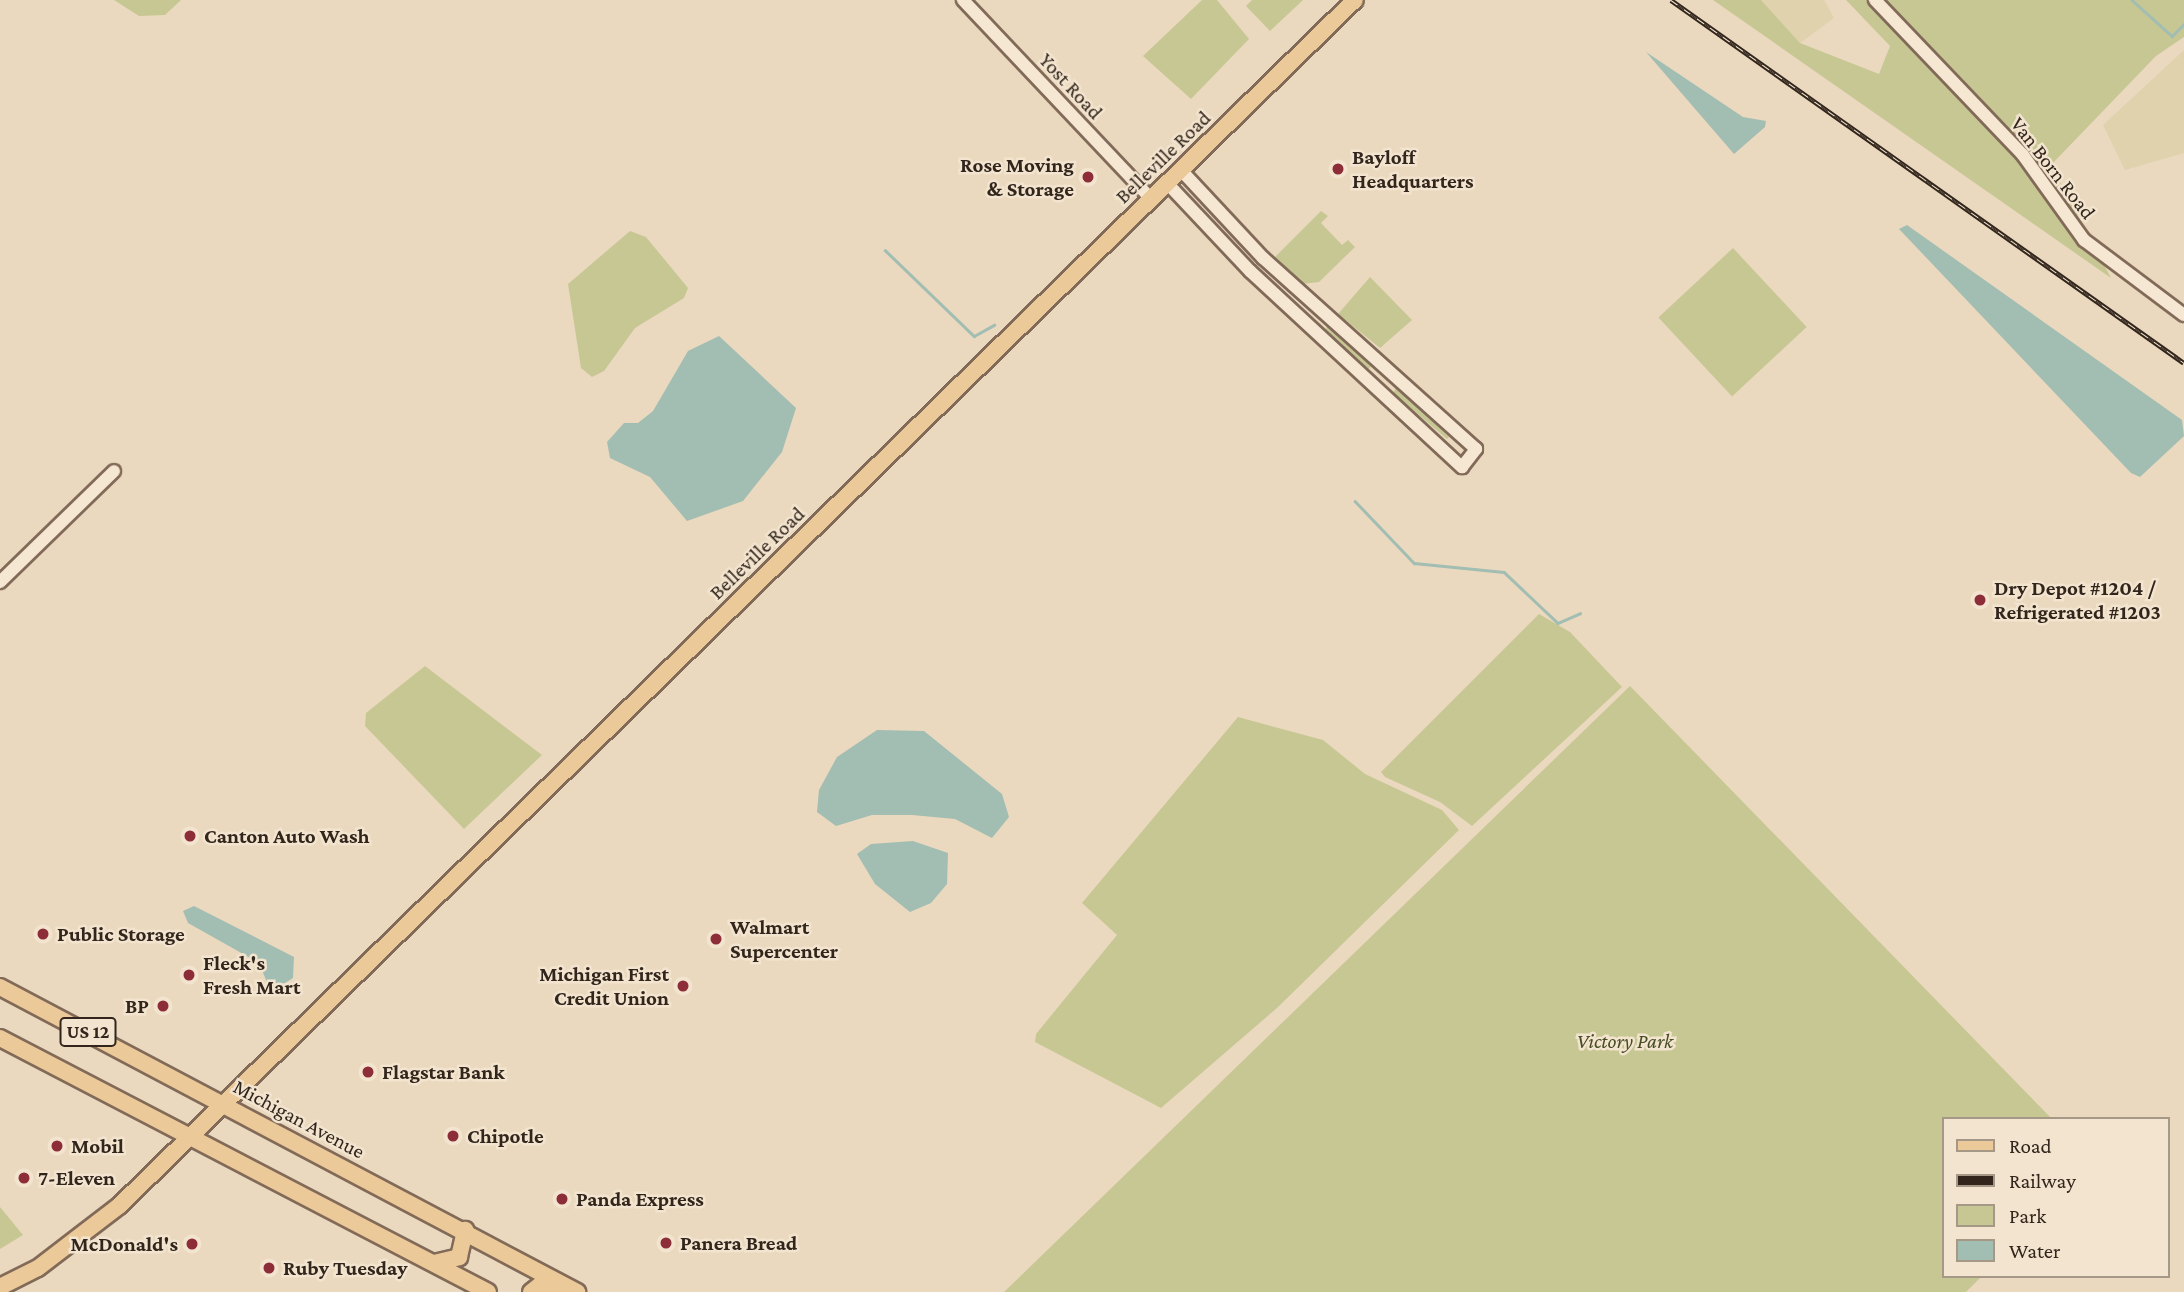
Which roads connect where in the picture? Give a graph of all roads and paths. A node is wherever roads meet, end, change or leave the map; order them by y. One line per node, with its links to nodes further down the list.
1 (962, 0): 6 (street, Yost Road)
2 (1355, 0): 4 (main road, Belleville Road)
3 (1875, 0): 10 (street, Van Born Road)
4 (1181, 170): 5 (main road, Belleville Road); 7 (street)
5 (1167, 183): 6 (main road, Belleville Road); 8 (street)
6 (1151, 199): 18 (main road, Belleville Road)
7 (1262, 258): 8 (street); 9 (street)
8 (1251, 271): 11 (street)
9 (1315, 305): 11 (street); 12 (street)
10 (2184, 315)
11 (1303, 320): 13 (street)
12 (1386, 368): 13 (street); 13 (street)
13 (1372, 384)
14 (114, 471): 15 (street)
15 (0, 582)
16 (0, 988): 18 (main road, Michigan Avenue / US 12)
17 (0, 1038): 19 (main road, US 12)
18 (223, 1103): 19 (main road, Belleville Road); 20 (main road, Michigan Avenue / US 12)
19 (189, 1137): 21 (main road, US 12); 22 (main road, Belleville Road)
20 (465, 1230): 21 (main road); 23 (main road, Michigan Avenue / US 12)
21 (431, 1263): 24 (main road, US 12)
22 (0, 1287)
23 (575, 1291): 25 (main road)
24 (488, 1292)
25 (531, 1292)

